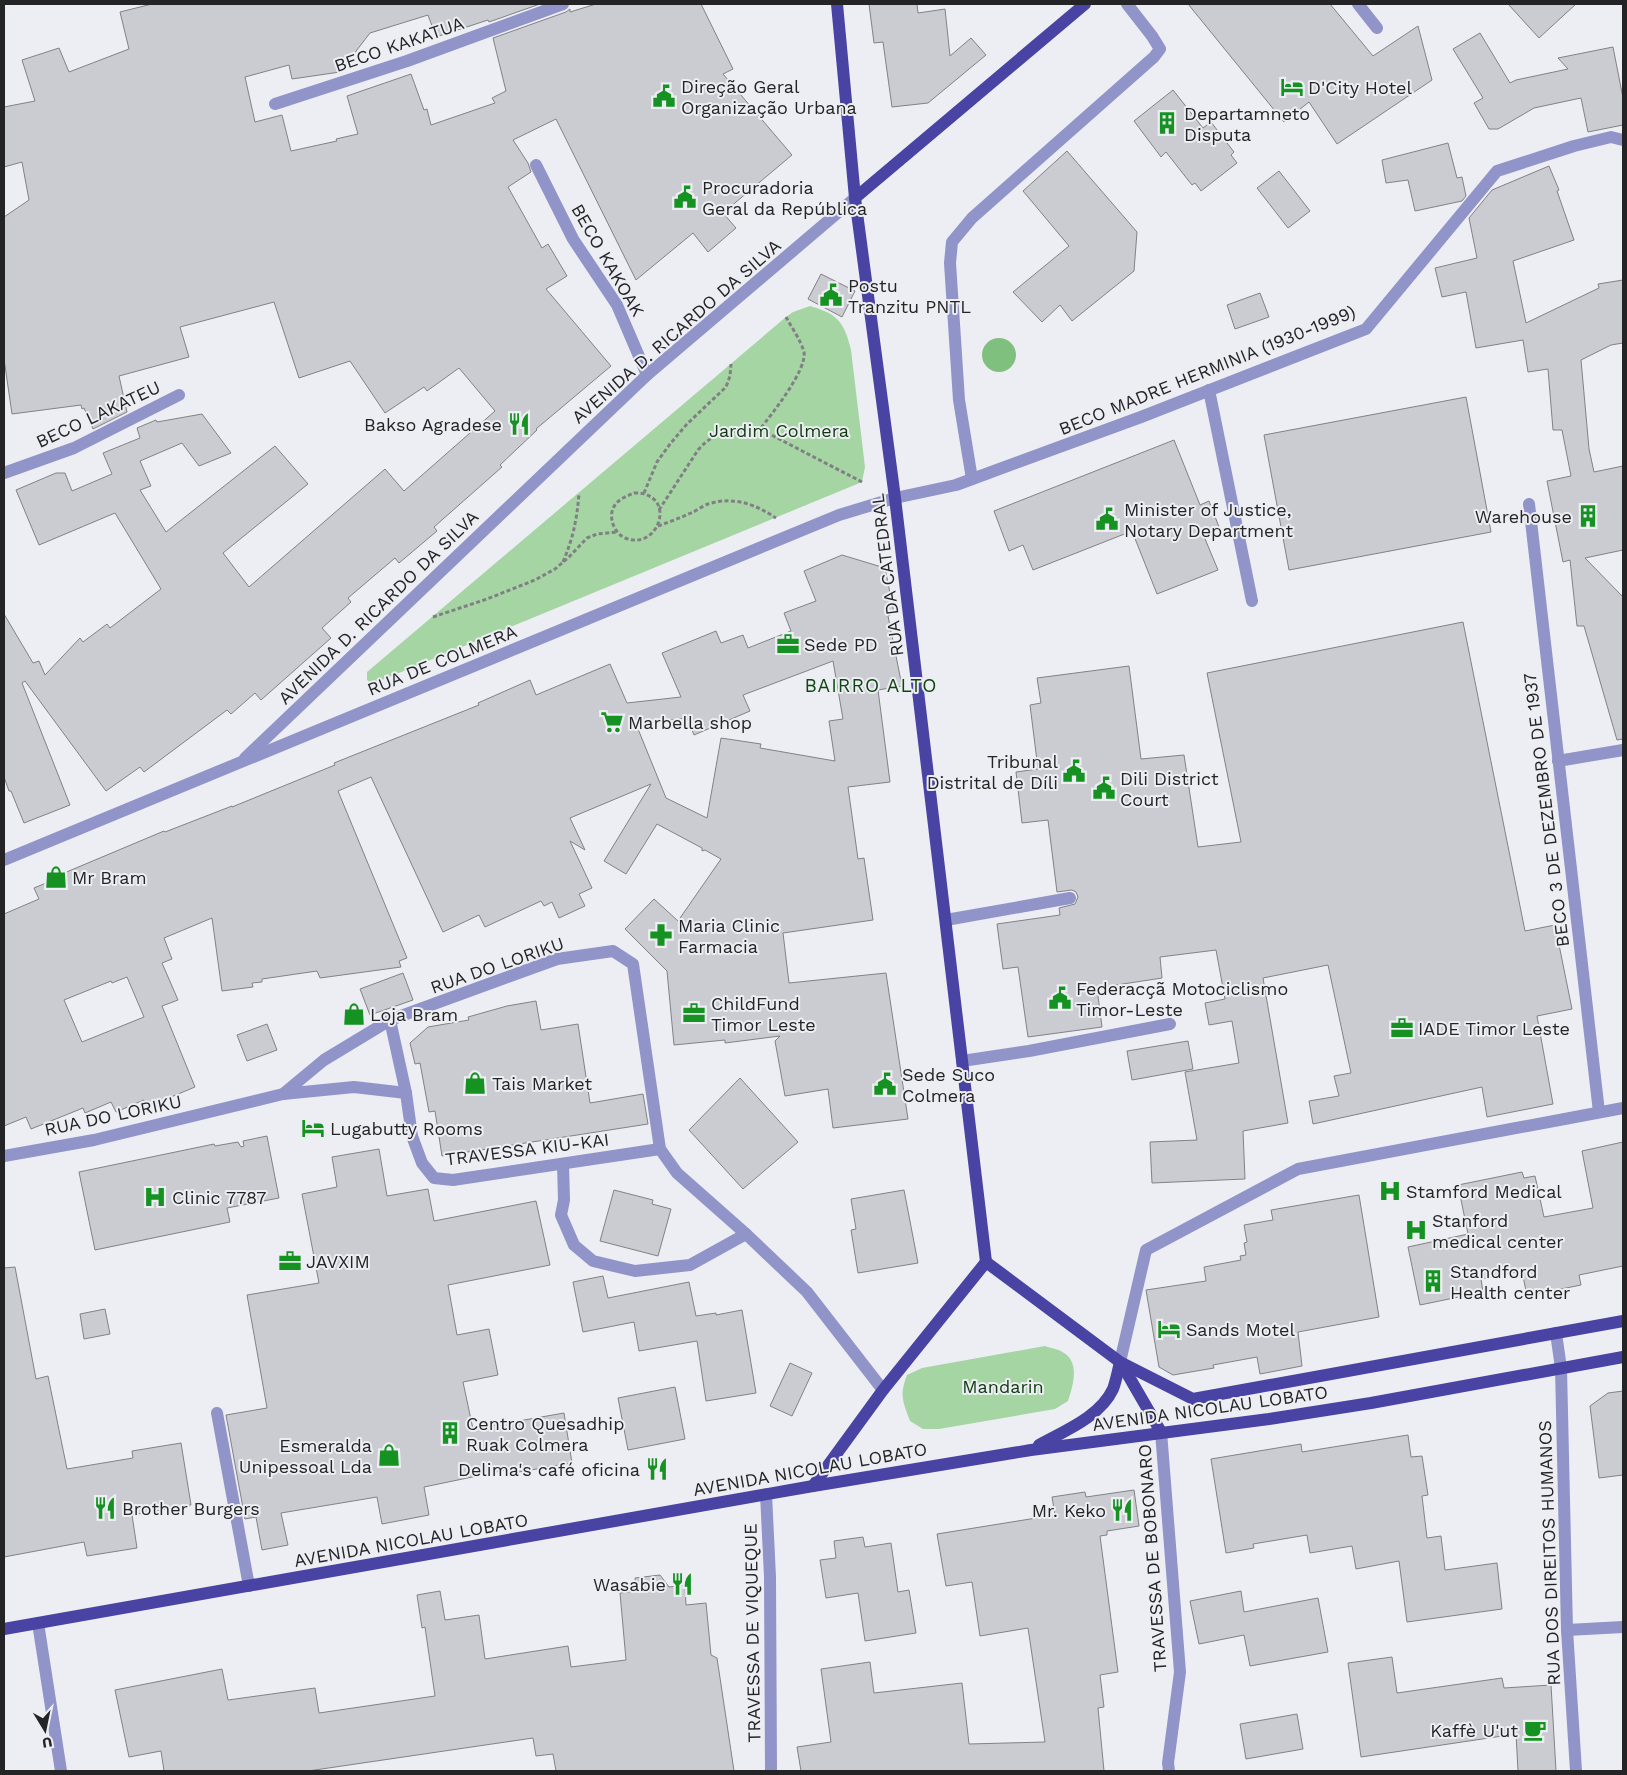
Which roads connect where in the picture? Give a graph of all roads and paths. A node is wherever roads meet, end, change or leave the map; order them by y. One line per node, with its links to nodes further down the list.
1 (563, 4): 7 (street, BECO KAKATUA)
2 (837, 4): 10 (main road, RUA DA CATEDRAL)
3 (1085, 4): 10 (main road, AVENIDA D. RICARDO DA SILVA)
4 (1127, 4): 18 (street)
5 (1358, 4): 6 (street)
6 (1377, 28)
7 (275, 104)
8 (1623, 140): 14 (street, BECO MADRE HERMINIA (1930-1999))
9 (536, 165): 13 (street, BECO KAKOAK)
10 (855, 198): 13 (street, AVENIDA D. RICARDO DA SILVA); 22 (main road, RUA DA CATEDRAL)
11 (786, 317): 16 (path)
12 (731, 364): 21 (path)
13 (647, 375): 33 (street, AVENIDA D. RICARDO DA SILVA)
14 (1209, 390): 18 (street, BECO MADRE HERMINIA (1930-1999)); 29 (street)
15 (179, 395): 17 (street, BECO LAKATEU)
16 (760, 429): 19 (path); 24 (path)
17 (4, 473)
18 (972, 479): 22 (street, BECO MADRE HERMINIA (1930-1999))
19 (862, 482)
20 (579, 493): 28 (path)
21 (644, 493): 24 (path); 27 (path)
22 (896, 498): 33 (street, RUA DE COLMERA); 36 (main road, RUA DA CATEDRAL)
23 (1528, 504): 32 (street, BECO 3 DE DEZEMBRO DE 1937)
24 (659, 510): 26 (path)
25 (777, 518): 26 (path)
26 (658, 526): 27 (path)
27 (617, 532): 28 (path)
28 (562, 563): 30 (path)
29 (1252, 600)
30 (433, 617)
31 (1623, 750): 32 (street)
32 (1558, 761): 43 (street, BECO 3 DE DEZEMBRO DE 1937)
33 (239, 763): 34 (street, RUA DE COLMERA)
34 (4, 860)
35 (1070, 898): 36 (street)
36 (946, 920): 39 (main road, RUA DA CATEDRAL)
37 (390, 1020): 40 (street, RUA DO LORIKU); 41 (street); 44 (street, RUA DO LORIKU)
38 (1170, 1024): 39 (street)
39 (962, 1061): 48 (main road, RUA DA CATEDRAL)
40 (283, 1094): 41 (street); 45 (street, RUA DO LORIKU)
41 (406, 1094): 46 (street, TRAVESSA KIU-KAI)
42 (1623, 1108): 43 (street)
43 (1599, 1112): 52 (street)
44 (660, 1149): 46 (street, TRAVESSA KIU-KAI); 47 (street, RUA DO LORIKU)
45 (4, 1156)
46 (563, 1164): 47 (street)
47 (746, 1234): 54 (street, RUA DO LORIKU)
48 (986, 1262): 52 (main road); 54 (main road)
49 (1623, 1321): 50 (main road, AVENIDA NICOLAU LOBATO)
50 (1556, 1333): 52 (main road, AVENIDA NICOLAU LOBATO); 53 (street, RUA DOS DIREITOS HUMANOS)
51 (1623, 1357): 53 (main road, AVENIDA NICOLAU LOBATO)
52 (1120, 1362): 56 (main road); 57 (main road)
53 (1561, 1368): 56 (main road, AVENIDA NICOLAU LOBATO); 64 (street, RUA DOS DIREITOS HUMANOS)
54 (884, 1390): 58 (main road)
55 (217, 1413): 60 (street)
56 (1161, 1432): 57 (main road, AVENIDA NICOLAU LOBATO); 67 (street, TRAVESSA DE BOBONARO)
57 (1031, 1450): 58 (main road, AVENIDA NICOLAU LOBATO)
58 (812, 1486): 59 (main road, AVENIDA NICOLAU LOBATO)
59 (766, 1494): 60 (main road, AVENIDA NICOLAU LOBATO); 66 (street, TRAVESSA DE VIQUEQUE)
60 (249, 1586): 61 (main road, AVENIDA NICOLAU LOBATO)
61 (38, 1623): 63 (main road, AVENIDA NICOLAU LOBATO); 65 (street)
62 (1623, 1627): 64 (street)
63 (4, 1629)
64 (1567, 1630): 68 (street, RUA DOS DIREITOS HUMANOS)
65 (61, 1771)
66 (771, 1771)
67 (1169, 1771)
68 (1576, 1771)

